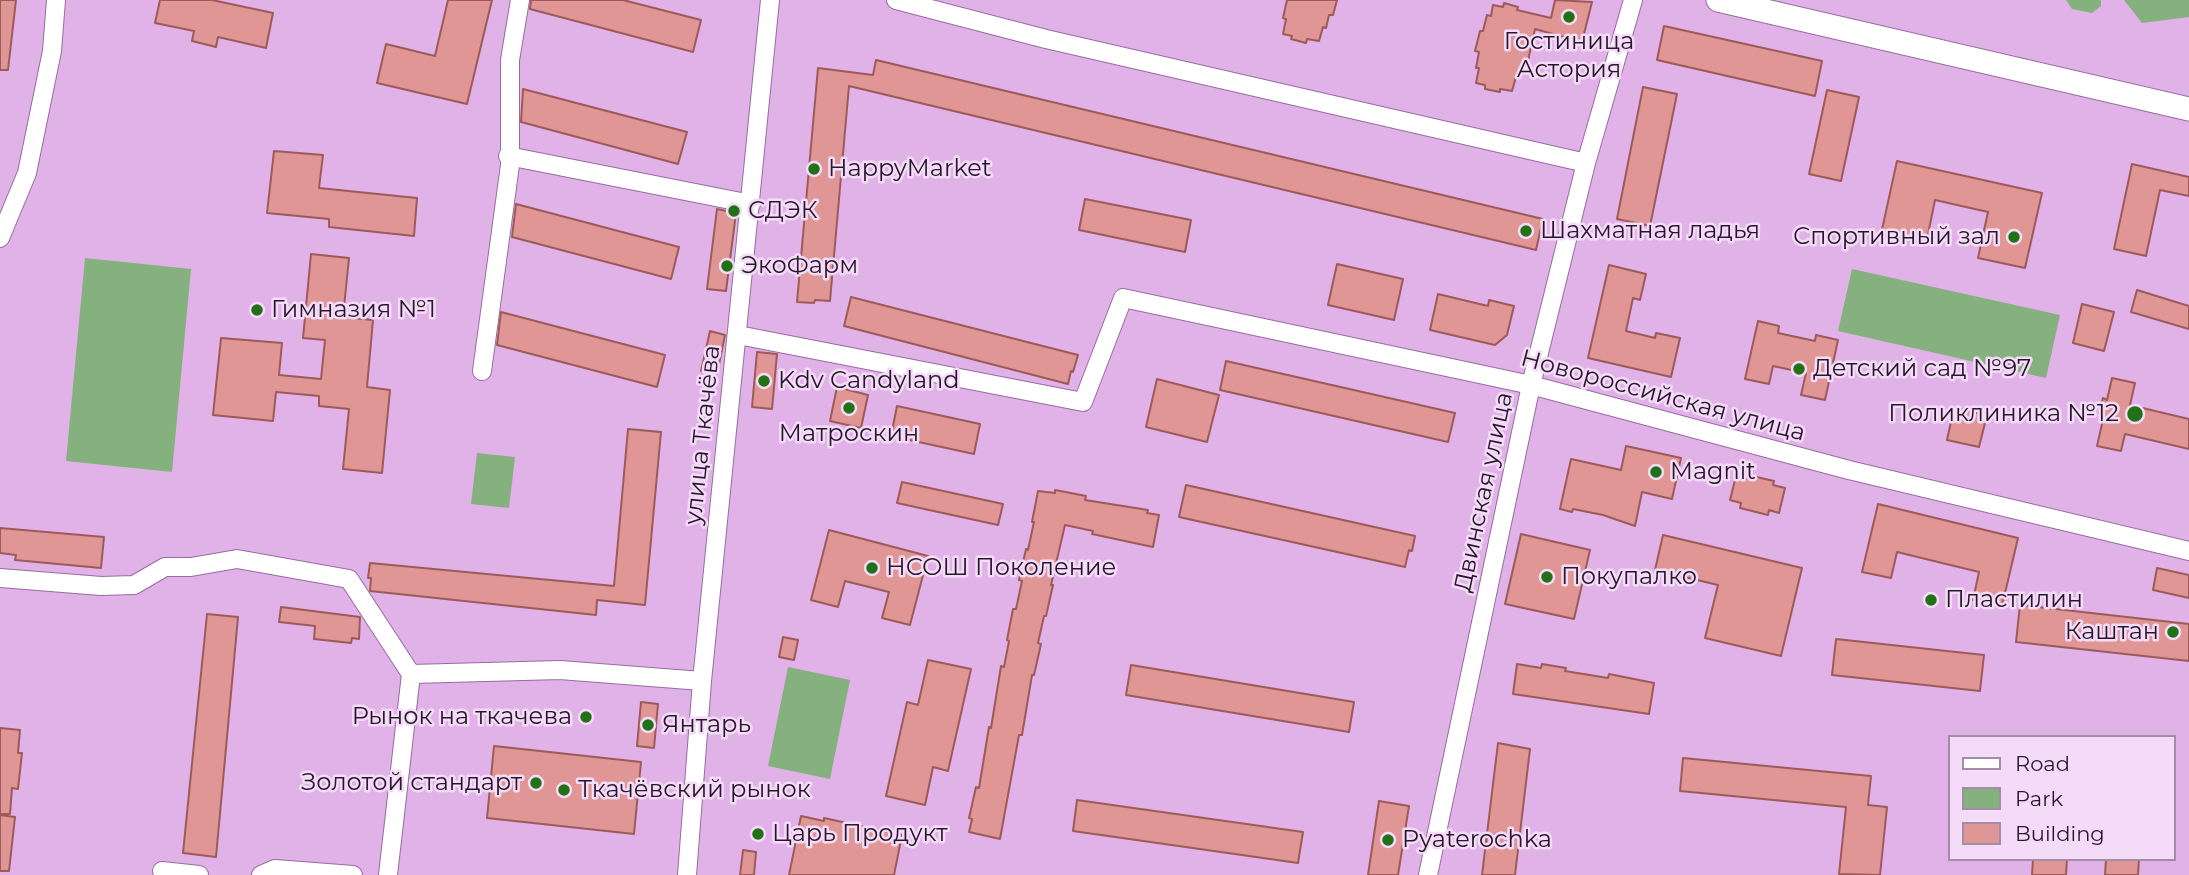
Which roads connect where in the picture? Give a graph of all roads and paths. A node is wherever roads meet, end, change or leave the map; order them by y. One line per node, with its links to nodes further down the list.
1 (56, 0): 11 (street)
2 (520, 0): 8 (street)
3 (770, 0): 10 (street, улица Ткачёва)
4 (896, 0): 9 (street)
5 (1633, 0): 9 (street, Двинская улица)
6 (1718, 0): 7 (street)
7 (2189, 109)
8 (508, 156): 10 (street); 13 (street)
9 (1586, 163): 14 (street, Двинская улица)
10 (751, 204): 12 (street, улица Ткачёва)
11 (0, 238)
12 (738, 335): 14 (street, Новороссийская улица); 18 (street, улица Ткачёва)
13 (482, 371)
14 (1531, 385): 15 (street, Новороссийская улица); 25 (street, Двинская улица)
15 (2189, 551)
16 (0, 578): 17 (street)
17 (411, 674): 18 (street); 23 (street)
18 (702, 681): 24 (street, улица Ткачёва)
19 (162, 871): 20 (street)
20 (198, 875)
21 (261, 875): 22 (street)
22 (353, 875)
23 (388, 875)
24 (687, 875)
25 (1428, 875)

